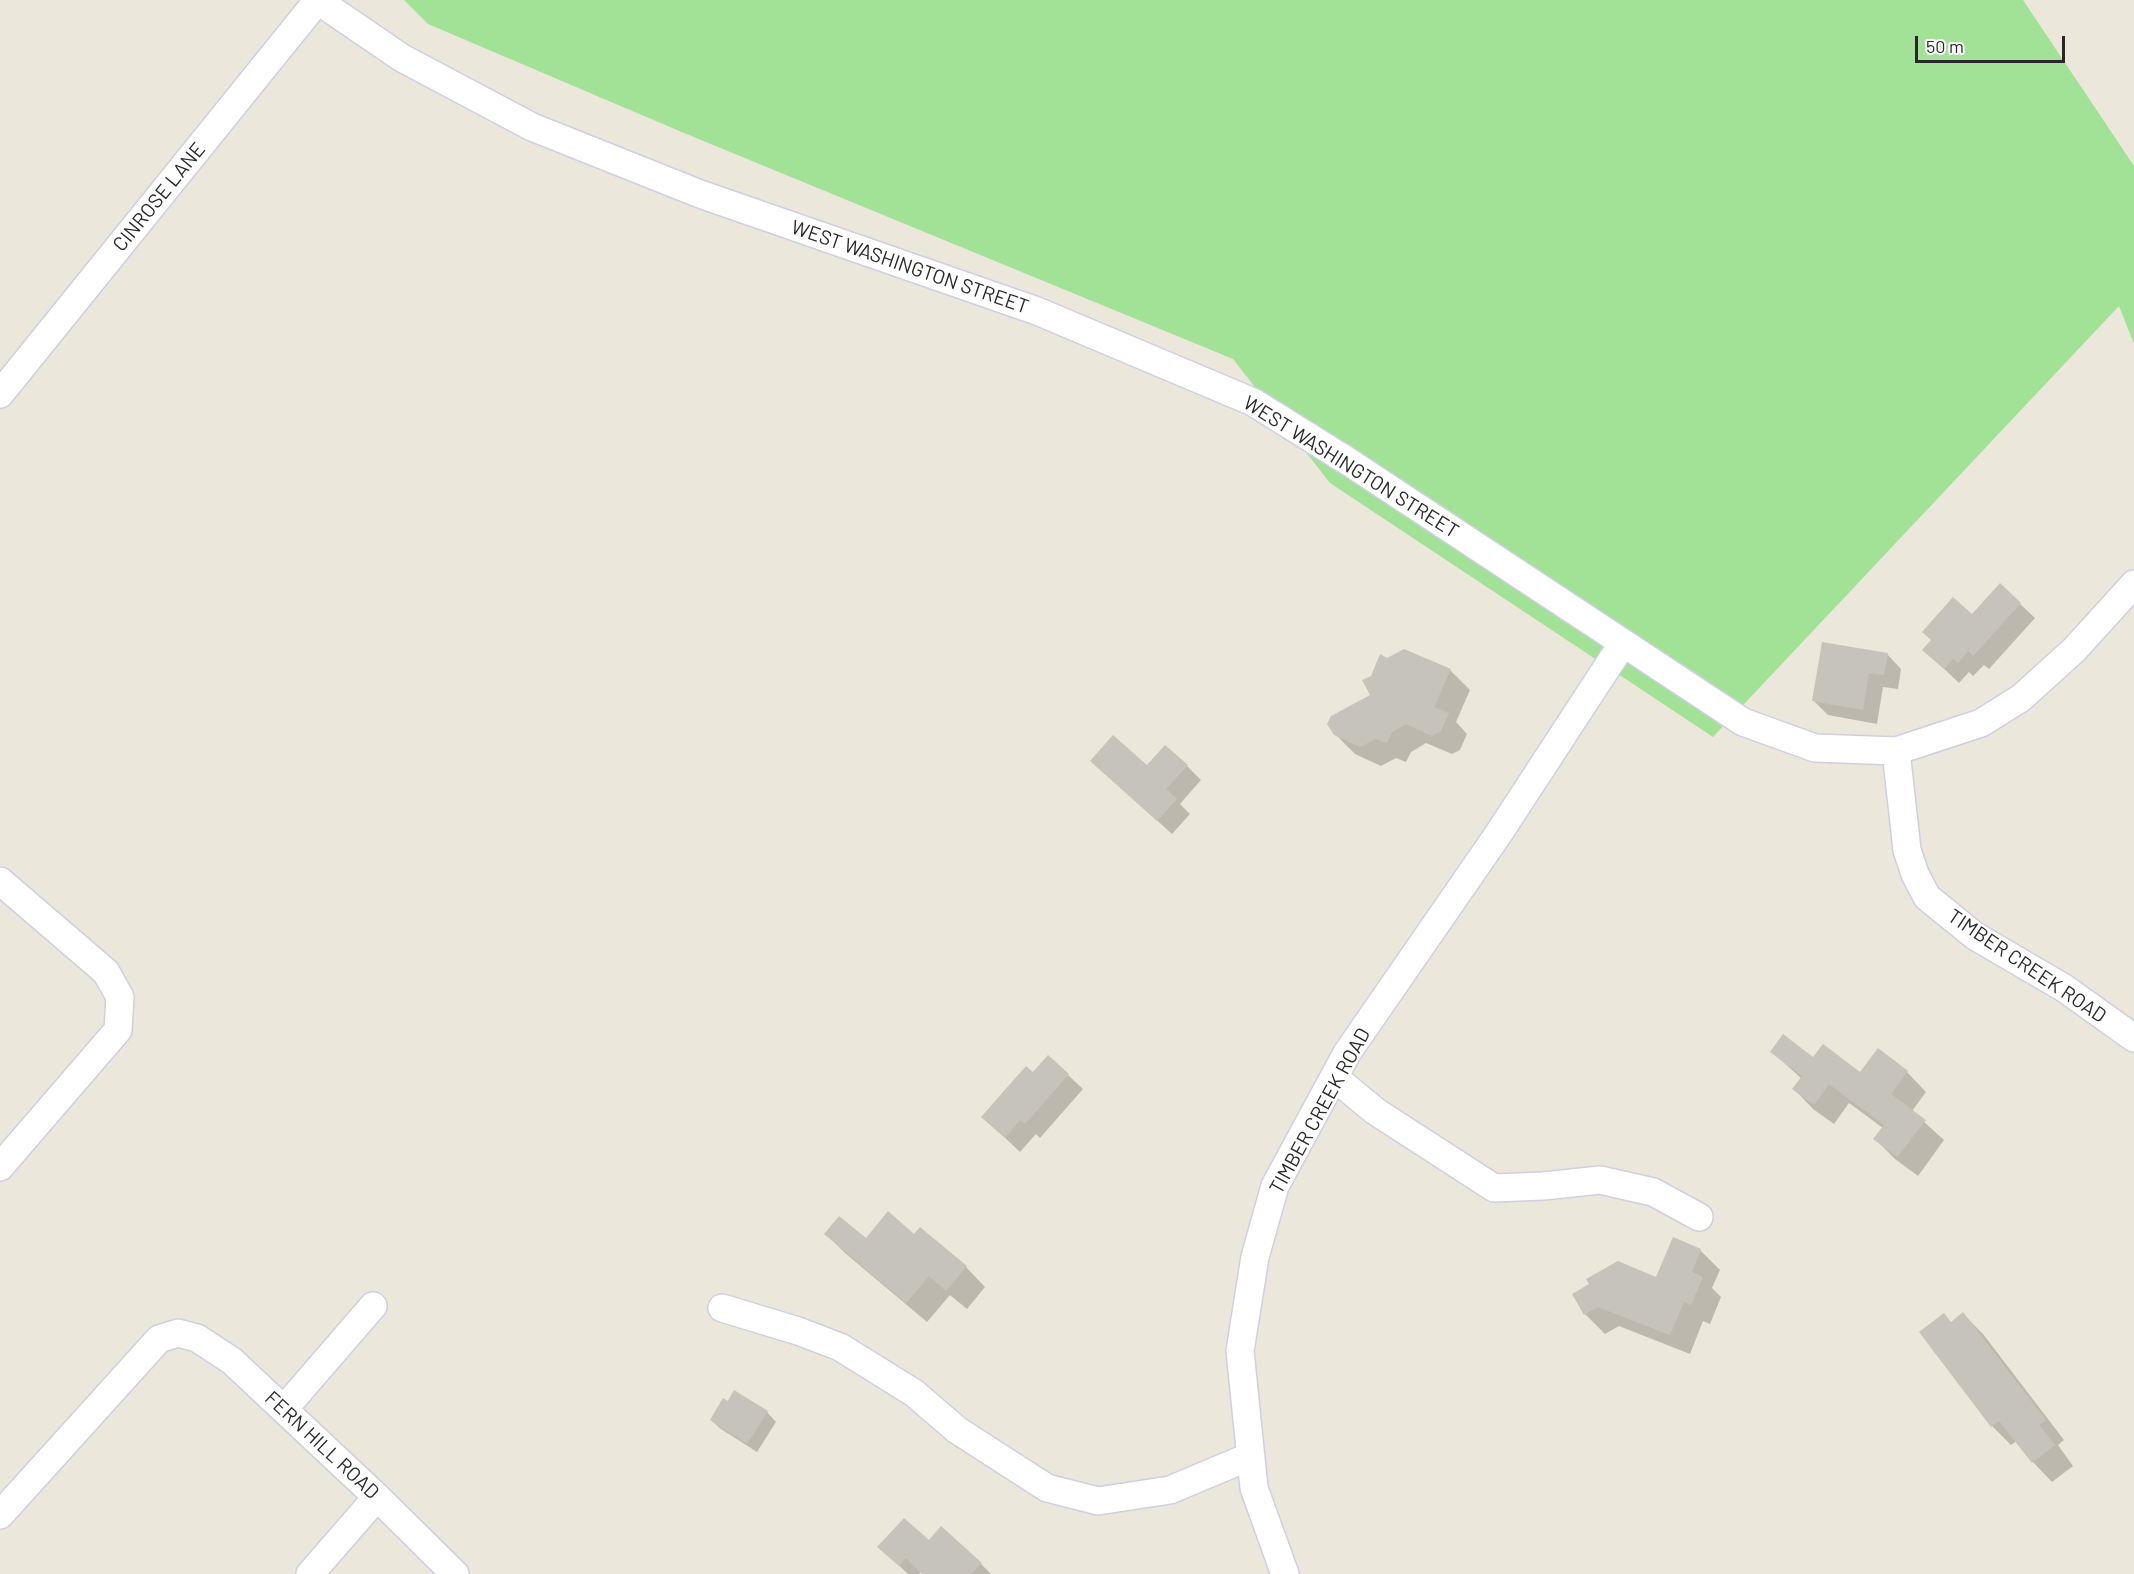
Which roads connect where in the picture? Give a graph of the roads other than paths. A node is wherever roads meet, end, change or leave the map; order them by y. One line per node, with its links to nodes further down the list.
1 (318, 0): 2 (street, CINROSE LANE); 4 (street, WEST WASHINGTON STREET)
2 (0, 394)
3 (2134, 584): 5 (street, WEST WASHINGTON STREET)
4 (1623, 643): 5 (street, WEST WASHINGTON STREET); 8 (street, TIMBER CREEK ROAD)
5 (1896, 751): 7 (street, TIMBER CREEK ROAD)
6 (0, 880): 9 (street)
7 (2134, 1038)
8 (1334, 1077): 10 (street); 14 (street, TIMBER CREEK ROAD)
9 (0, 1167)
10 (1699, 1217)
11 (373, 1306): 13 (street)
12 (722, 1308): 14 (street)
13 (284, 1409): 15 (street, FERN HILL ROAD); 16 (street, FERN HILL ROAD)
14 (1251, 1456): 19 (street, TIMBER CREEK ROAD)
15 (377, 1497): 17 (street); 18 (street, FERN HILL ROAD)
16 (0, 1515)
17 (310, 1574)
18 (455, 1574)
19 (1285, 1574)

